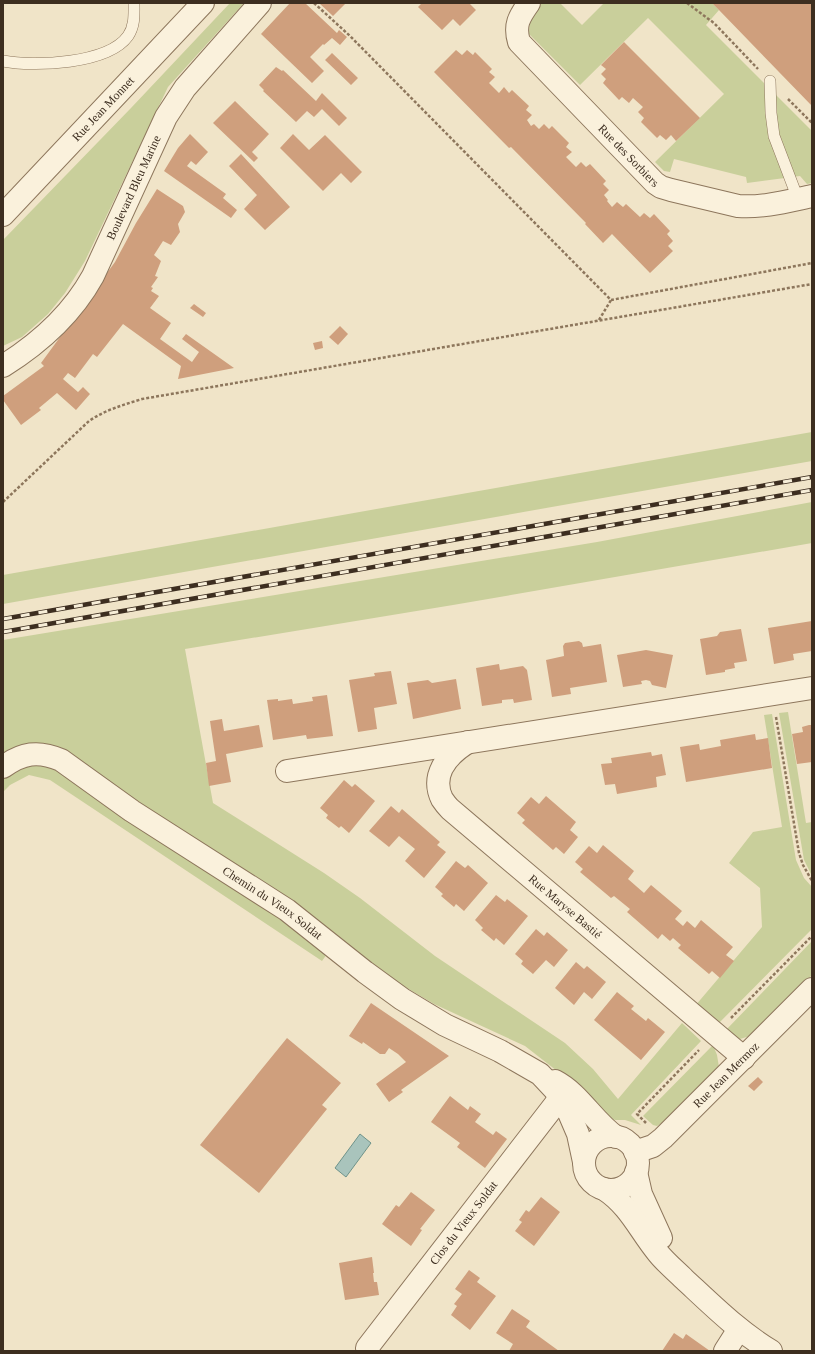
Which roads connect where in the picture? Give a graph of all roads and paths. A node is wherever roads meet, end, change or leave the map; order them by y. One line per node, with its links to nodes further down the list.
1 (134, 3): 7 (lane)
2 (203, 3): 11 (street, Rue Jean Monnet)
3 (260, 3): 16 (street, Boulevard Bleu Marine)
4 (314, 3): 14 (path)
5 (529, 3): 10 (street, Rue des Sorbiers)
6 (687, 3): 8 (path)
7 (3, 61)
8 (770, 81): 9 (path); 10 (lane)
9 (812, 123)
10 (805, 197)
11 (3, 215)
12 (812, 263): 14 (path)
13 (812, 284): 15 (path)
14 (611, 300): 15 (path)
15 (599, 320): 17 (path)
16 (3, 366)
17 (3, 502)
18 (812, 688): 19 (street, Rue Maryse Bastié)
19 (772, 694): 20 (street, Rue Maryse Bastié); 23 (path)
20 (470, 741): 22 (street, Rue Maryse Bastié); 25 (street, Rue Maryse Bastié)
21 (3, 767): 26 (street, Chemin du Vieux Soldat)
22 (287, 771)
23 (812, 881)
24 (812, 989): 25 (street, Rue Jean Mermoz)
25 (744, 1058): 30 (street, Rue Jean Mermoz)
26 (540, 1074): 27 (street, Chemin du Vieux Soldat); 28 (street, Chemin du Vieux Soldat)
27 (560, 1098): 29 (street, Chemin du Vieux Soldat); 34 (street, Clos du Vieux Soldat)
28 (616, 1137): 29 (street); 30 (street)
29 (584, 1162): 31 (street)
30 (636, 1162): 31 (street); 32 (street)
31 (604, 1189): 32 (street)
32 (684, 1279): 33 (street)
33 (739, 1329): 35 (street); 36 (street)
34 (367, 1348)
35 (725, 1351)
36 (771, 1351)

